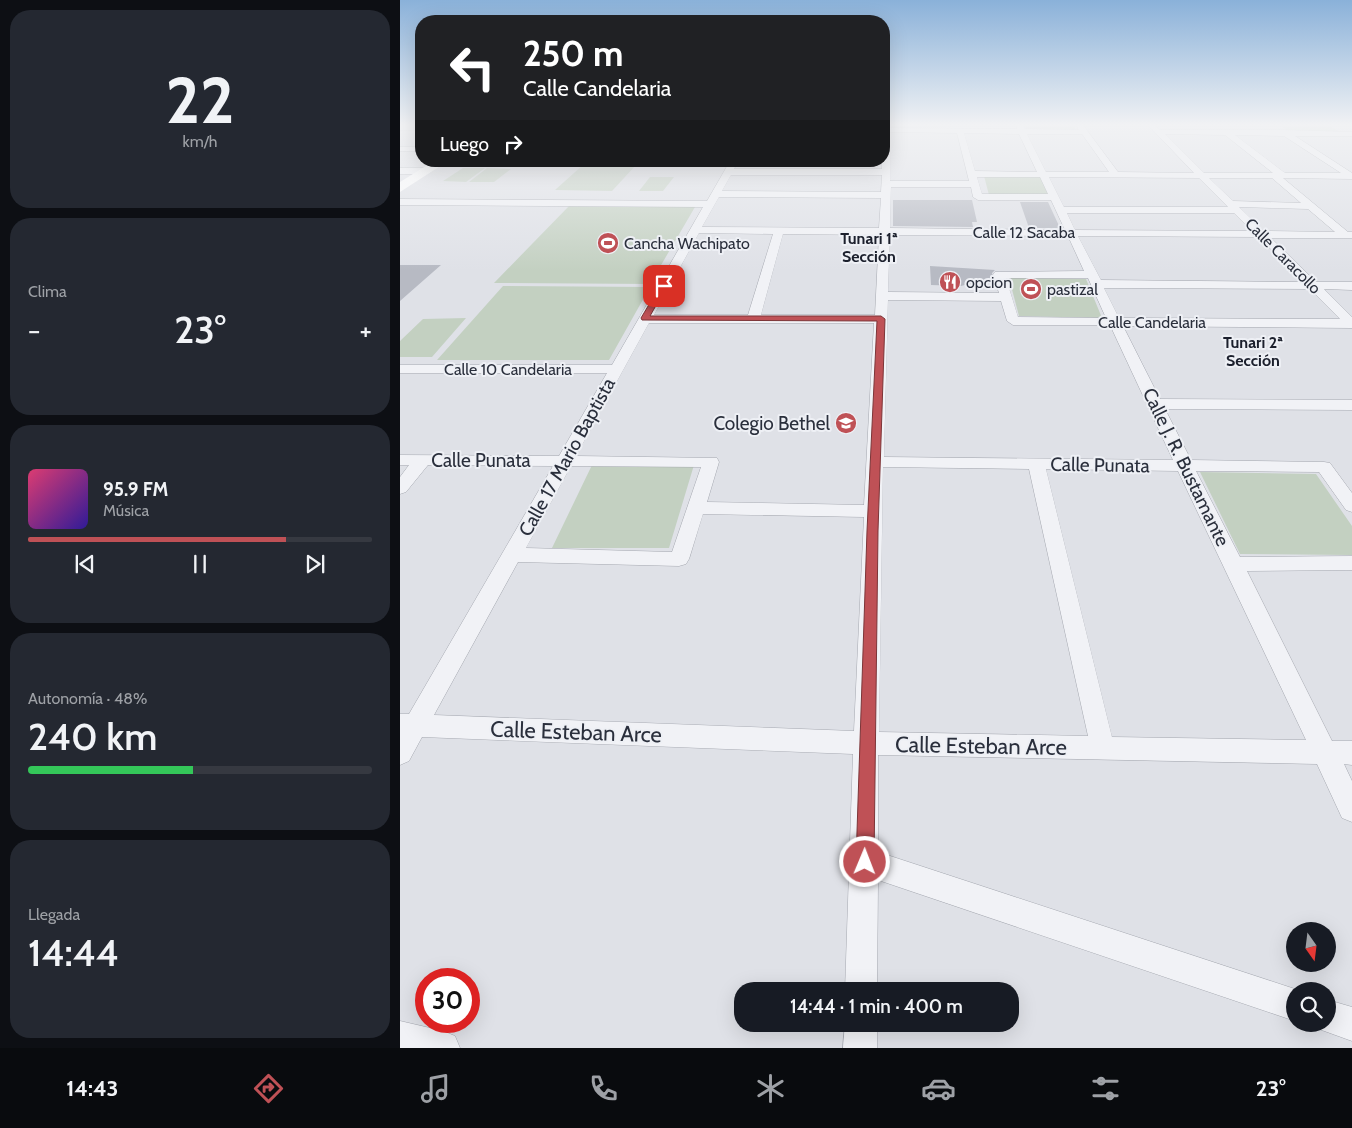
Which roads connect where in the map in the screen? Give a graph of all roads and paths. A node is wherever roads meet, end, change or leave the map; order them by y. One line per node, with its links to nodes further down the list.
1 (417, 174): 13 (main road)
2 (727, 174): 14 (street, Calle 17 Mario Baptista)
3 (799, 174): 11 (street)
4 (886, 174): 11 (street)
5 (972, 174): 6 (street); 12 (street)
6 (1043, 174): 7 (street); 16 (street, Calle J. R. Bustamante)
7 (1115, 174): 8 (street)
8 (1202, 175): 9 (street); 18 (street, Calle Caracollo)
9 (1278, 175): 10 (street); 17 (street)
10 (1352, 176)
11 (886, 184): 12 (street); 14 (street); 21 (street)
12 (975, 184): 16 (street)
13 (400, 188)
14 (713, 199): 15 (street); 19 (street, Calle 17 Mario Baptista)
15 (400, 202)
16 (1057, 203): 18 (street); 22 (street, Calle J. R. Bustamante)
17 (1310, 206): 18 (street); 24 (street)
18 (1234, 207): 23 (street, Calle Caracollo)
19 (696, 230): 20 (street, Calle 12 Sacaba); 30 (street, Calle 17 Mario Baptista)
20 (779, 230): 21 (street, Calle 12 Sacaba); 31 (street)
21 (885, 231): 22 (street, Calle 12 Sacaba); 28 (street)
22 (1071, 232): 23 (street, Calle 12 Sacaba); 25 (street, Calle J. R. Bustamante)
23 (1262, 234): 24 (street, Calle 12 Sacaba); 26 (street, Calle Caracollo)
24 (1348, 235)
25 (1094, 280): 26 (street); 29 (street); 33 (street, Calle J. R. Bustamante)
26 (1313, 286): 27 (street); 34 (street, Calle Caracollo)
27 (1352, 286)
28 (882, 296): 29 (street); 32 (street)
29 (1006, 297): 33 (street, Calle Candelaria)
30 (645, 318): 31 (street); 36 (street, Calle 17 Mario Baptista)
31 (754, 318): 32 (street)
32 (881, 319): 42 (street)
33 (1115, 322): 34 (street, Calle Candelaria); 37 (street, Calle J. R. Bustamante)
34 (1352, 323)
35 (400, 369): 36 (street, Calle 10 Candelaria)
36 (617, 369): 41 (street, Calle 17 Mario Baptista)
37 (1156, 404): 38 (street); 44 (street, Calle J. R. Bustamante)
38 (1352, 405)
39 (400, 460): 40 (street, Calle Punata)
40 (423, 460): 41 (street, Calle Punata); 45 (street)
41 (565, 460): 47 (street, Calle Punata); 49 (street, Calle 17 Mario Baptista)
42 (875, 462): 43 (street, Calle Punata); 48 (street)
43 (1036, 464): 44 (street, Calle Punata); 54 (street)
44 (1185, 466): 46 (street, Calle Punata); 51 (street, Calle J. R. Bustamante)
45 (400, 488)
46 (1352, 506)
47 (696, 508): 48 (street); 49 (street)
48 (873, 511): 53 (street)
49 (511, 555): 52 (street, Calle 17 Mario Baptista)
50 (1352, 563): 51 (street)
51 (1233, 564): 55 (street, Calle J. R. Bustamante)
52 (408, 725): 53 (street, Calle Esteban Arce); 56 (street, Calle 17 Mario Baptista)
53 (866, 743): 54 (street, Calle Esteban Arce); 59 (street)
54 (1104, 749): 55 (street, Calle Esteban Arce)
55 (1324, 752): 57 (street, Calle Esteban Arce); 58 (street, Calle J. R. Bustamante)
56 (400, 753)
57 (1352, 753)
58 (1352, 808)
59 (865, 862): 60 (street); 61 (street)
60 (862, 982)
61 (1286, 1002)
62 (1336, 1019): 63 (street)
63 (1352, 1024)
64 (861, 1032): 67 (street)
65 (400, 1038): 66 (street)
66 (443, 1048)
67 (860, 1048)

